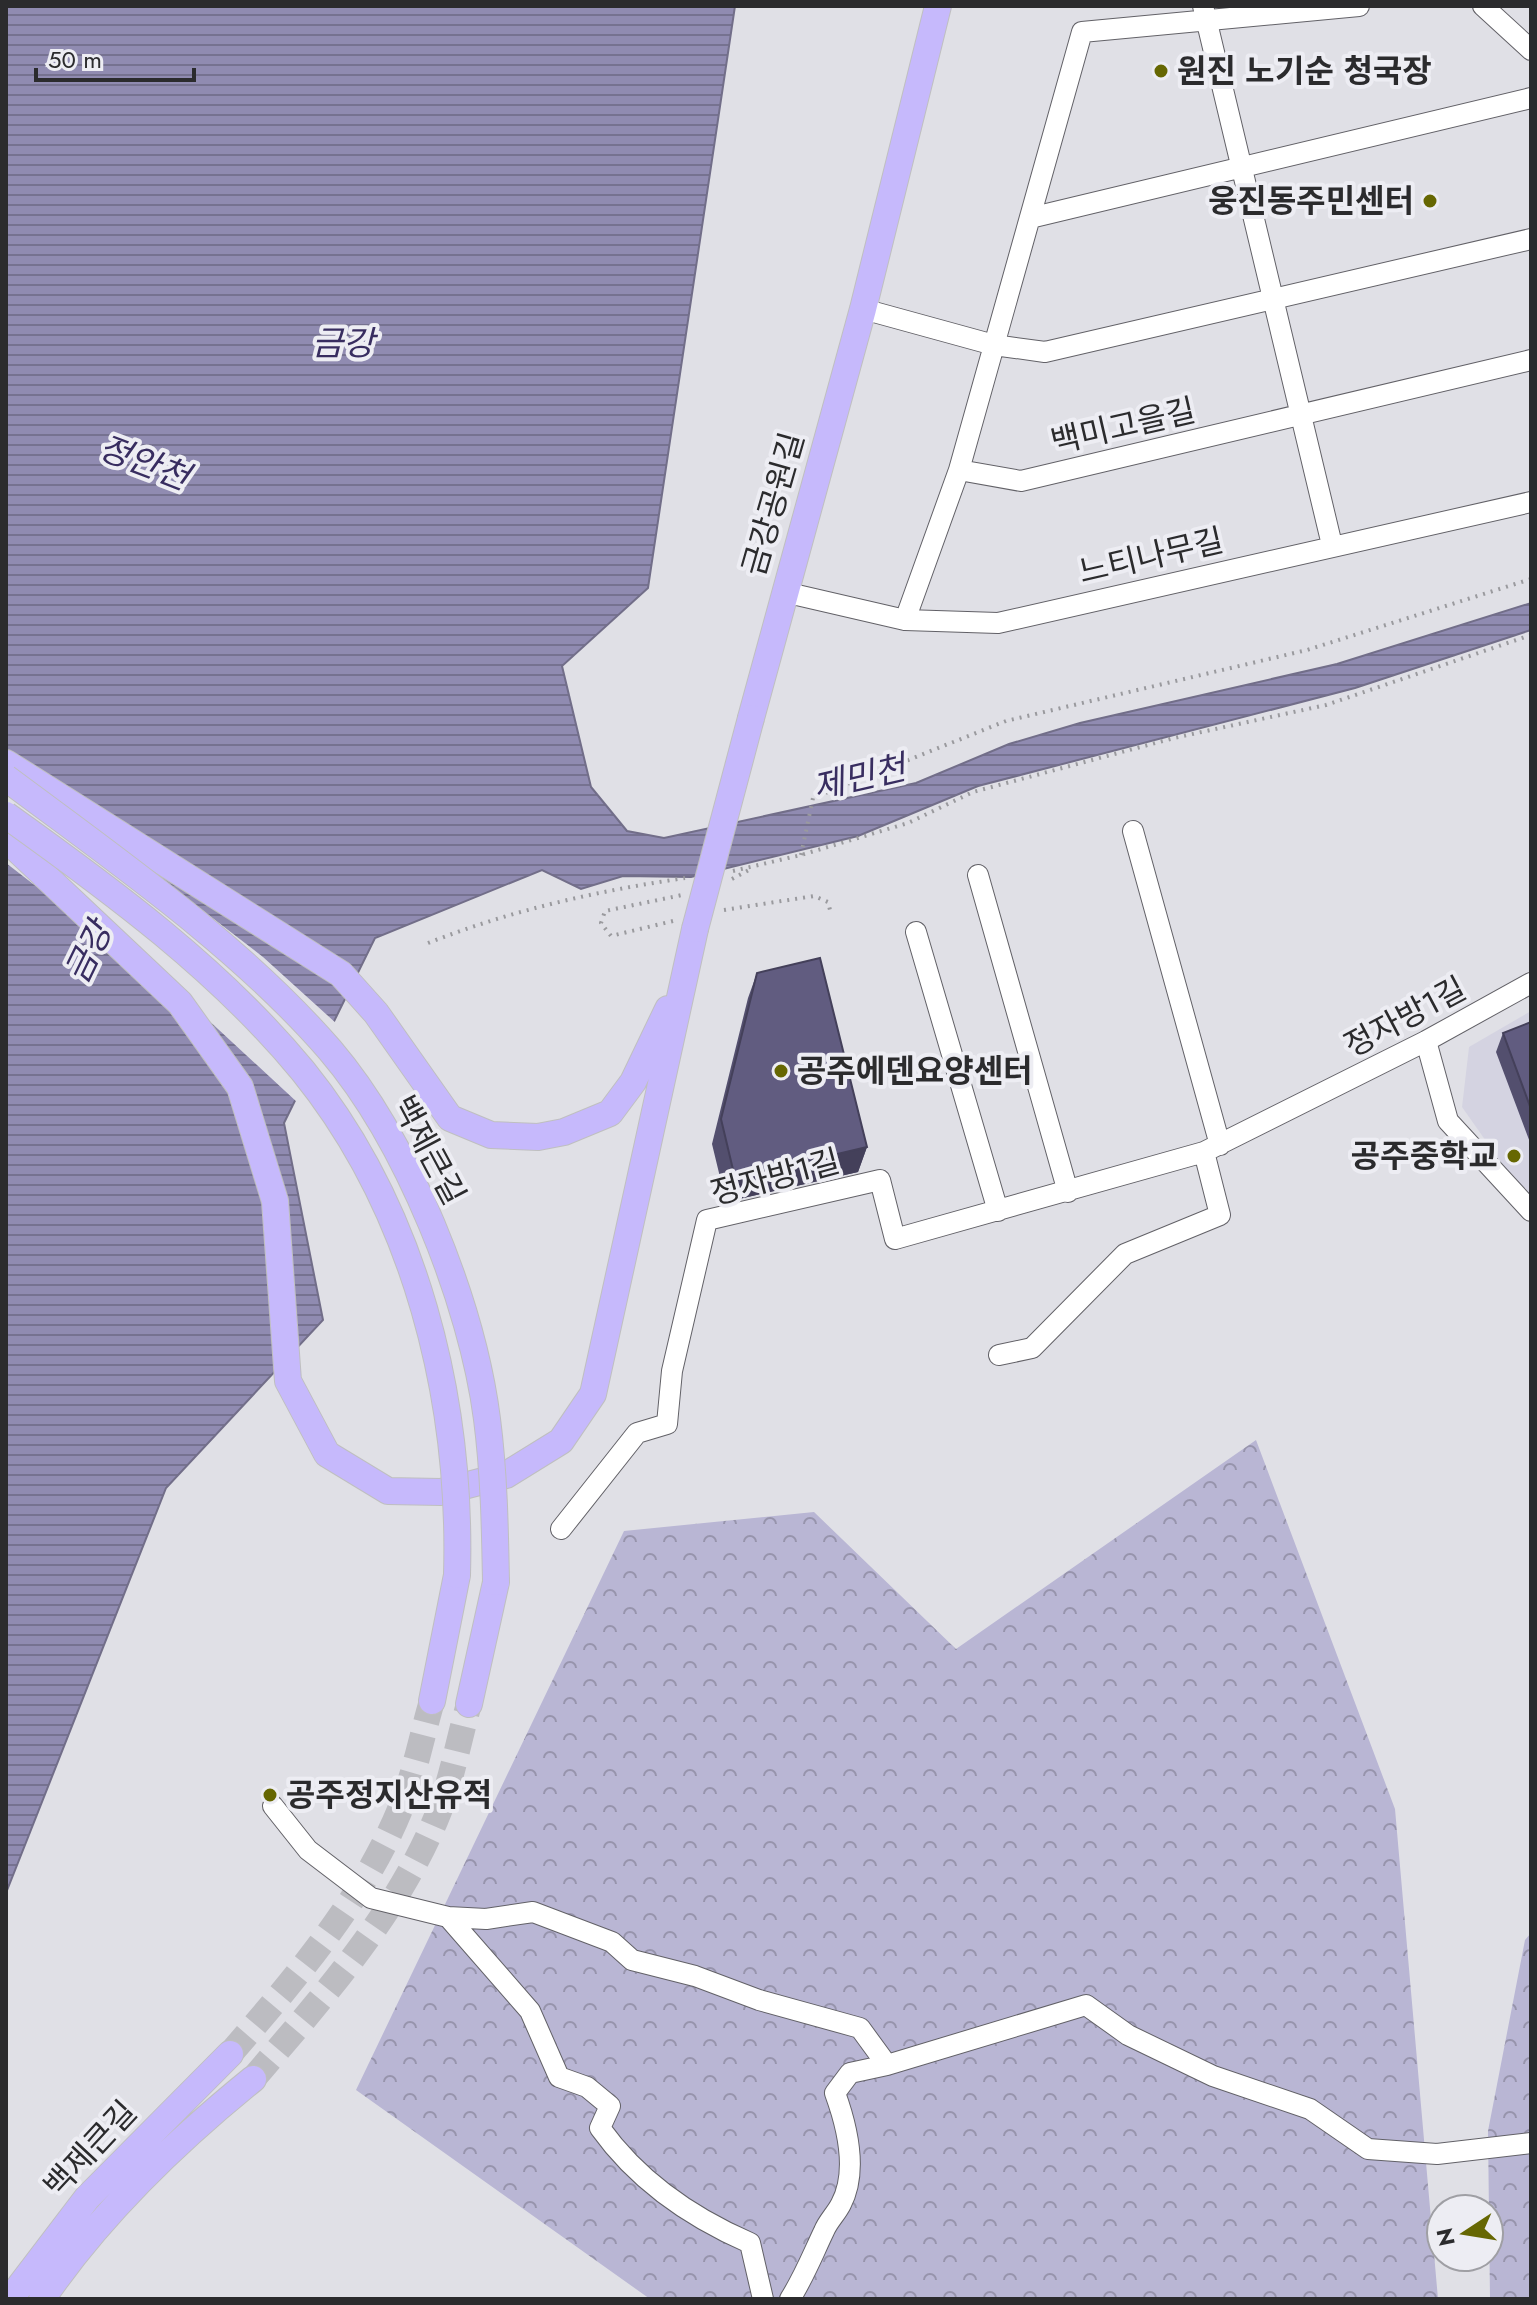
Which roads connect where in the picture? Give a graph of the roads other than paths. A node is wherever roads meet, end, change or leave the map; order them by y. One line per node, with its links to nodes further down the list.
1 (938, 6): 11 (main road, 금강공원길)
2 (1359, 6): 4 (street)
3 (1483, 6): 5 (street)
4 (1204, 12): 7 (street); 8 (street)
5 (1531, 50)
6 (1531, 98): 7 (street)
7 (1242, 168): 8 (street); 10 (street)
8 (1030, 218): 12 (street)
9 (1531, 239): 10 (street)
10 (1273, 300): 12 (street); 14 (street)
11 (863, 309): 12 (street); 18 (main road, 금강공원길)
12 (994, 345): 15 (street)
13 (1531, 360): 14 (street, 백미고을길)
14 (1301, 415): 15 (street, 백미고을길); 17 (street)
15 (959, 470): 19 (street)
16 (1531, 502): 17 (street, 느티나무길)
17 (1332, 545): 19 (street, 느티나무길)
18 (784, 592): 19 (street, 느티나무길); 27 (main road, 금강공원길, bridge)
19 (905, 620)
20 (6, 763): 27 (main road)
21 (6, 778): 37 (main road, 백제큰길, bridge)
22 (6, 815): 36 (main road, 백제큰길, bridge)
23 (1133, 831): 30 (street)
24 (6, 839): 27 (main road)
25 (978, 875): 31 (street)
26 (916, 932): 32 (street)
27 (687, 969)
28 (1531, 983): 29 (street, 정자방1길)
29 (1426, 1041): 30 (street, 정자방1길); 33 (street)
30 (1212, 1149): 31 (street, 정자방1길); 34 (street)
31 (1068, 1192): 32 (street, 정자방1길)
32 (998, 1211): 35 (street, 정자방1길)
33 (1531, 1211)
34 (999, 1355)
35 (561, 1529)
36 (432, 1701)
37 (469, 1704)
38 (273, 1806): 39 (street)
39 (448, 1917): 41 (street); 46 (street)
40 (230, 2054): 44 (main road, 백제큰길)
41 (887, 2065): 43 (street); 47 (street)
42 (253, 2079): 45 (main road, 백제큰길)
43 (1529, 2148)
44 (10, 2299)
45 (42, 2299)
46 (763, 2299)
47 (790, 2299)

